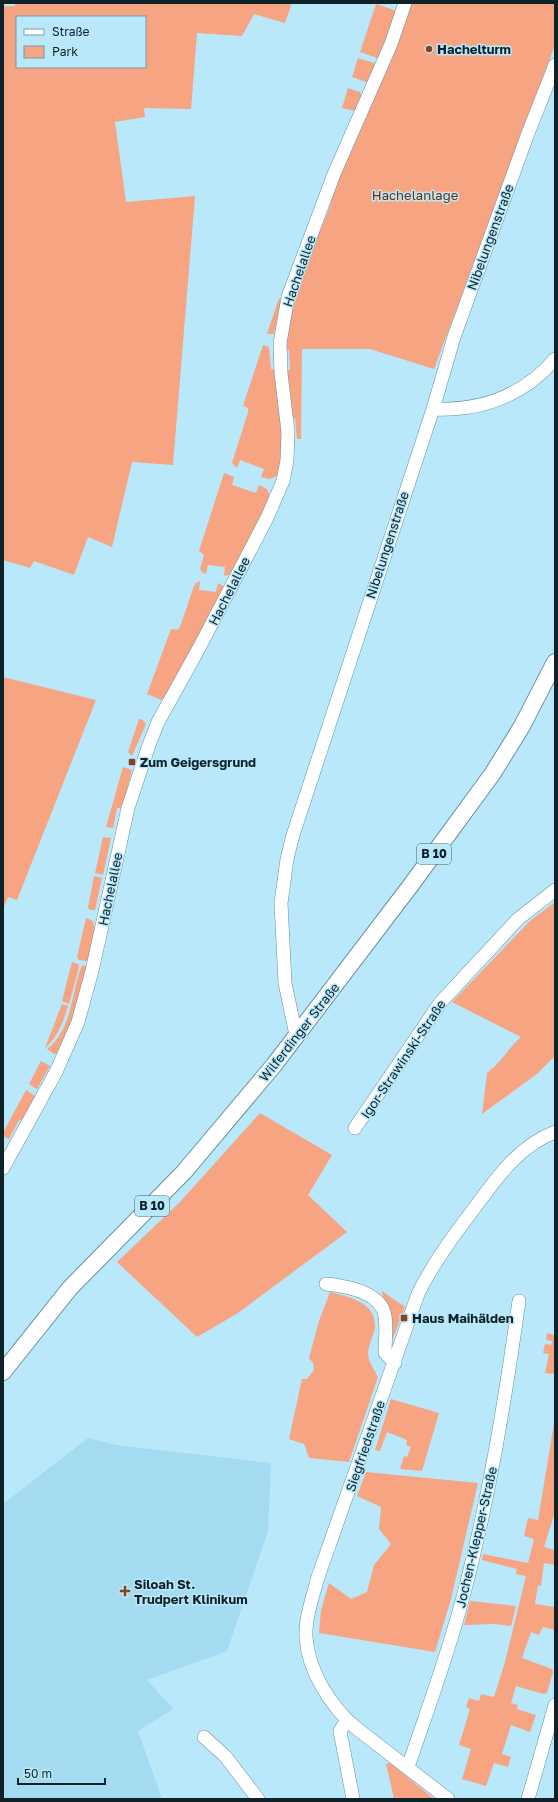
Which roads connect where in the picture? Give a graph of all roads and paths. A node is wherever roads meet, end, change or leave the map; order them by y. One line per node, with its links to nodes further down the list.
1 (405, 3): 10 (street, Hachelallee)
2 (555, 65): 4 (street, Nibelungenstraße)
3 (555, 359): 4 (street)
4 (432, 409): 7 (street, Nibelungenstraße)
5 (555, 662): 7 (main road, Wilferdinger Straße / B 10)
6 (555, 890): 8 (street, Igor-Strawinski-Straße)
7 (296, 1036): 14 (main road, Wilferdinger Straße / B 10)
8 (355, 1128)
9 (555, 1132): 13 (street, Siegfriedstraße)
10 (3, 1168)
11 (326, 1284): 13 (street)
12 (519, 1301): 18 (street, Jochen-Klepper-Straße)
13 (395, 1362): 16 (street, Siegfriedstraße)
14 (3, 1372)
15 (555, 1705): 22 (street)
16 (347, 1720): 18 (street, Siegfriedstraße); 20 (street)
17 (204, 1737): 19 (street)
18 (408, 1767): 21 (street, Siegfriedstraße)
19 (258, 1799)
20 (353, 1799)
21 (448, 1799)
22 (528, 1799)

